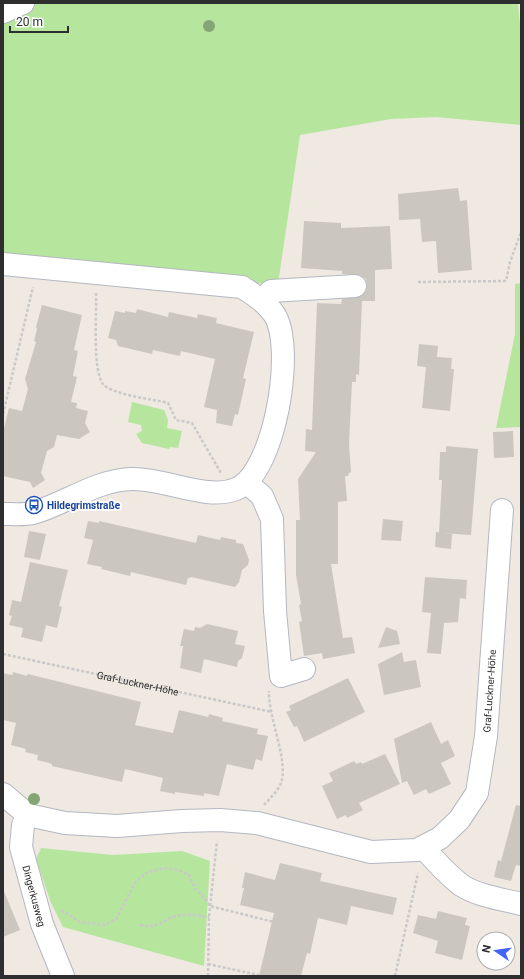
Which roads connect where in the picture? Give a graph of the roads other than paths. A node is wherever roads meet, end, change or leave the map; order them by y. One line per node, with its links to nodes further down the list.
1 (23, 3): 2 (street)
2 (3, 12)
3 (3, 264): 5 (street)
4 (354, 286): 5 (street)
5 (262, 300): 6 (street)
6 (247, 483): 8 (street); 9 (street)
7 (502, 510): 12 (street, Graf-Luckner-Höhe)
8 (3, 514)
9 (304, 669)
10 (3, 794): 11 (street, Graf-Luckner-Höhe)
11 (28, 815): 12 (street, Graf-Luckner-Höhe); 14 (street, Dingerkusweg)
12 (420, 849): 13 (street)
13 (521, 904)
14 (63, 976)

